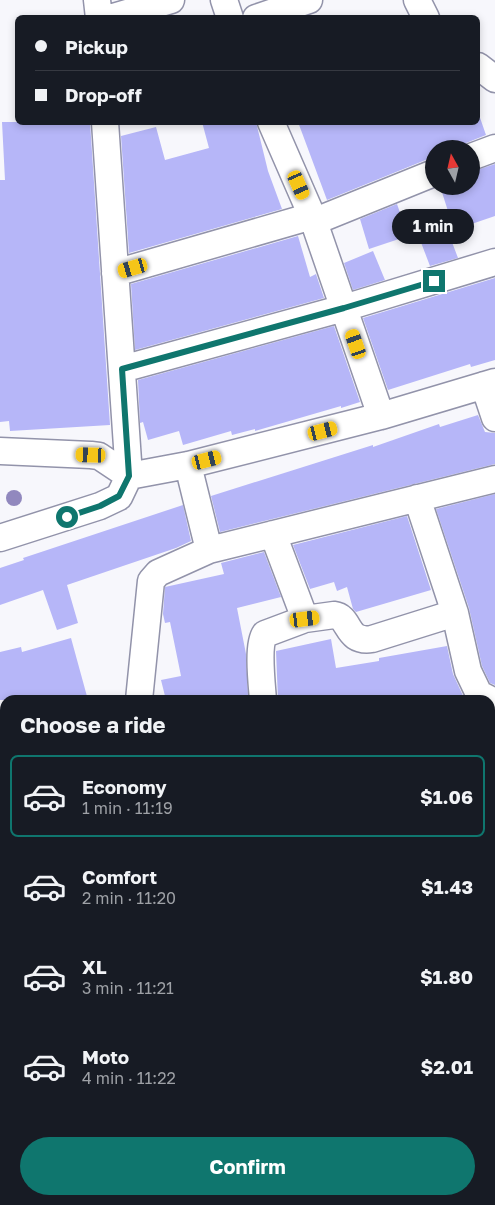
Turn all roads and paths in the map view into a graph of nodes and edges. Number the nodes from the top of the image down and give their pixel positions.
1 (98, 0) edge
2 (170, 0) edge
3 (224, 0) edge
4 (309, 0) edge
5 (417, 0) edge
6 (99, 15) edge
7 (120, 15) edge
8 (229, 15) edge
9 (265, 15) edge
10 (424, 15) edge
11 (480, 68) edge
12 (495, 79) edge
13 (110, 125) edge
14 (272, 125) edge
15 (495, 148) edge
16 (480, 154) edge
17 (425, 176) edge
18 (313, 219) junction
19 (495, 262) edge
20 (115, 273) junction
21 (344, 308) junction
22 (122, 369) junction
23 (489, 384) edge
24 (381, 416) junction
25 (495, 418) edge
26 (0, 451) edge
27 (188, 465) junction
28 (129, 476) junction
29 (495, 479) edge
30 (417, 498) junction
31 (273, 534) junction
32 (0, 538) edge
33 (209, 550) junction
34 (455, 613) junction
35 (305, 619) junction
36 (139, 695) edge
37 (263, 695) edge
38 (480, 695) edge

1 - 6 street
2 - 7 street
3 - 8 street
4 - 9 street
5 - 10 street
11 - 12 street
13 - 20 street
14 - 18 street
15 - 16 street
17 - 18 street
18 - 20 street
18 - 21 street
19 - 21 street
20 - 22 street
21 - 22 street
21 - 24 street
22 - 28 street
23 - 24 street
23 - 25 street
24 - 27 street
26 - 28 street
27 - 28 street
27 - 33 street
28 - 32 street
29 - 30 street
30 - 31 street
30 - 34 street
31 - 33 street
31 - 35 street
33 - 36 street
34 - 35 street
34 - 38 street
35 - 37 street

